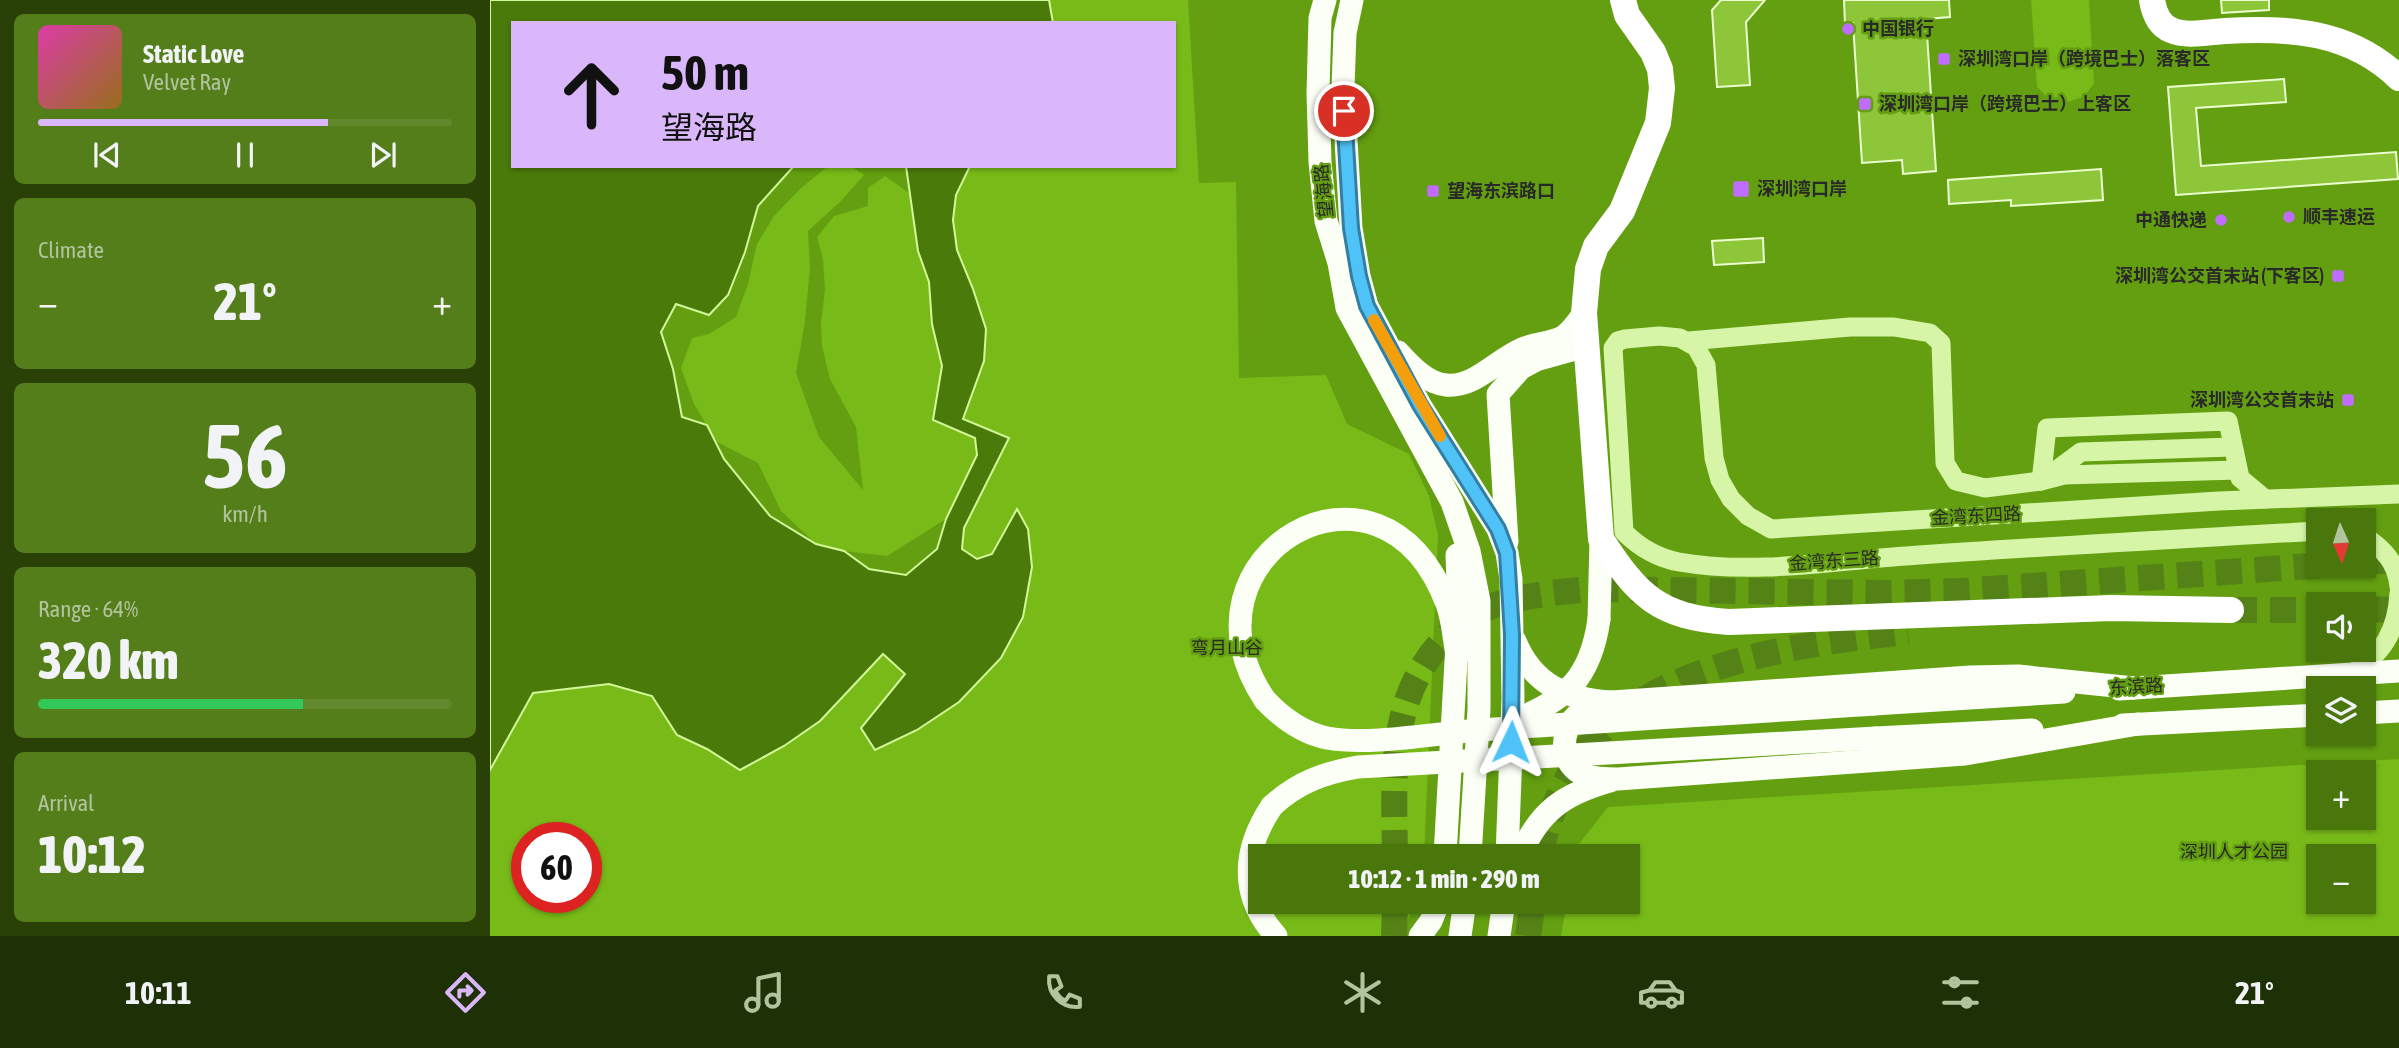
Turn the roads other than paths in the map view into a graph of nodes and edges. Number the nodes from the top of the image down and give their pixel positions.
1 (1325, 0) edge
2 (1352, 0) edge
3 (1623, 0) edge
4 (2152, 0) edge
5 (2399, 78) edge
6 (1584, 313) junction
7 (1381, 335) junction
8 (1689, 341) junction
9 (1586, 345) junction
10 (1552, 355) junction
11 (1589, 373) junction
12 (2232, 447) junction
13 (2238, 470) junction
14 (2041, 481) junction
15 (2399, 494) edge
16 (2265, 499) junction
17 (1452, 502) junction
18 (2306, 532) edge
19 (1601, 539) junction
20 (2376, 543) edge
21 (1507, 553) junction
22 (2399, 587) edge
23 (2399, 593) edge
24 (1908, 632) tunnel mouth
25 (1512, 635) junction
26 (1457, 656) junction
27 (2399, 671) edge
28 (2351, 674) junction
29 (2134, 688) junction
30 (1612, 702) junction
31 (2399, 711) edge
32 (2376, 712) edge
33 (2306, 716) edge
34 (2138, 724) junction
35 (1478, 730) junction
36 (1618, 779) junction
37 (1446, 844) edge
38 (1471, 844) edge
39 (1507, 844) edge
40 (1525, 844) edge
41 (1434, 914) edge
42 (1442, 914) edge
43 (1463, 914) edge
44 (1502, 914) edge
45 (1276, 936) edge
46 (1420, 936) edge
47 (1443, 936) edge
48 (1460, 936) edge
49 (1499, 936) edge

1 - 17 main road, 望海路
2 - 7 main road, 望海路
3 - 6 highway
4 - 5 highway
6 - 7 main road
6 - 9 highway
7 - 21 main road, 望海路
8 - 14 street
8 - 16 street, 金湾东四路
8 - 18 street, 金湾东三路
9 - 10 main road
9 - 11 highway
10 - 11 main road
10 - 21 main road
11 - 19 highway
12 - 13 street
12 - 14 street
12 - 14 street
13 - 14 street
13 - 16 street
15 - 16 street, 金湾东四路
17 - 26 main road
17 - 38 main road, 望海路
19 - 24 highway
19 - 35 main road, bridge
20 - 22 street
21 - 25 main road, 望海路
23 - 28 street
25 - 30 main road
25 - 39 main road, 望海路
26 - 35 main road, bridge
26 - 37 main road
27 - 28 main road, 东滨路
28 - 29 main road, 东滨路
29 - 30 main road
29 - 35 main road, 东滨路, bridge
30 - 36 main road
31 - 32 main road
33 - 34 main road, 东滨路
34 - 36 main road
34 - 45 main road, 东滨路, bridge
36 - 40 main road
41 - 46 main road
42 - 47 main road
43 - 48 main road
44 - 49 main road

